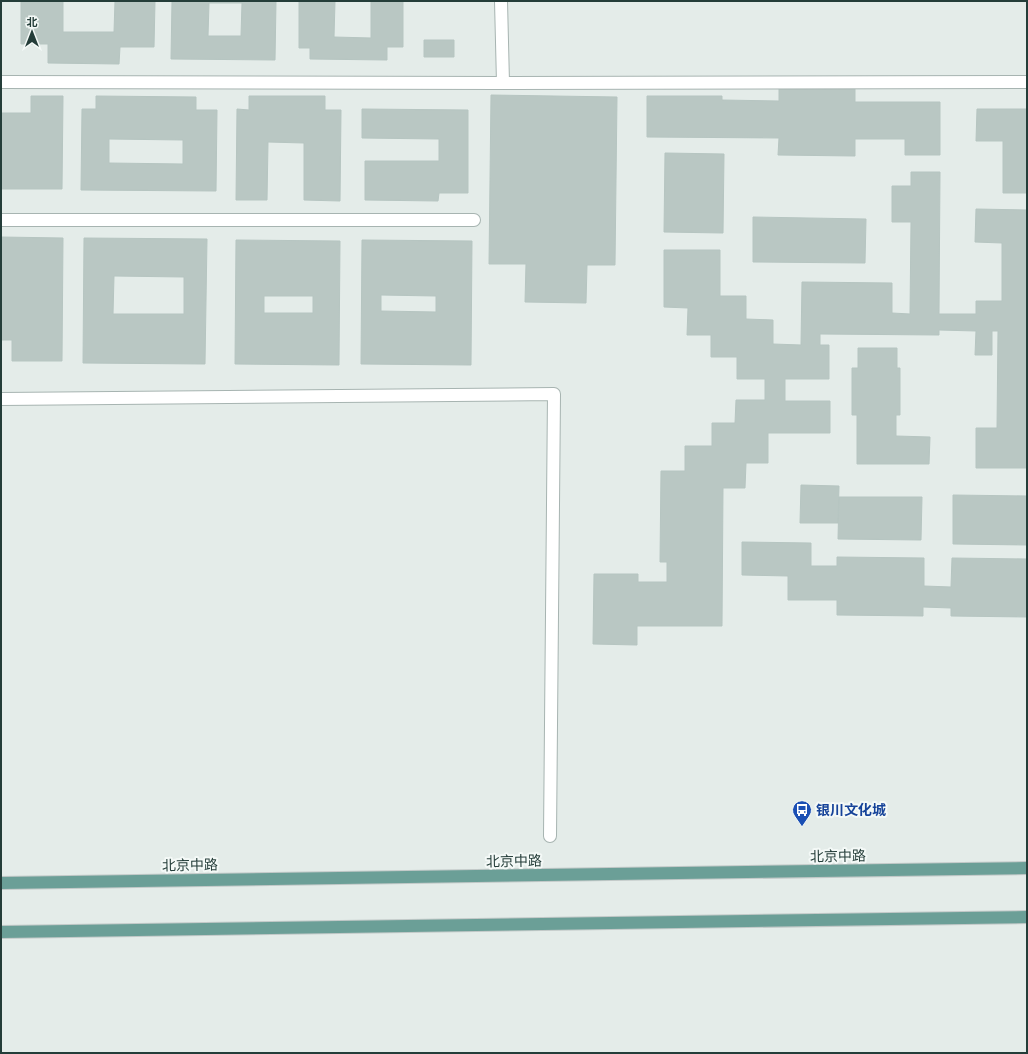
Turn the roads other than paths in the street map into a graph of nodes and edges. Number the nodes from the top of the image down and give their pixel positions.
1 (501, 1) edge
2 (1, 82) edge
3 (1027, 82) edge
4 (503, 83) junction
5 (1, 220) edge
6 (474, 220) dead end
7 (1, 399) edge
8 (550, 836) dead end
9 (1027, 868) edge
10 (1, 883) edge
11 (1027, 917) edge
12 (1, 932) edge

1 - 4 street
2 - 4 street
3 - 4 street
5 - 6 street
7 - 8 street
9 - 10 main road, 北京中路
11 - 12 main road

